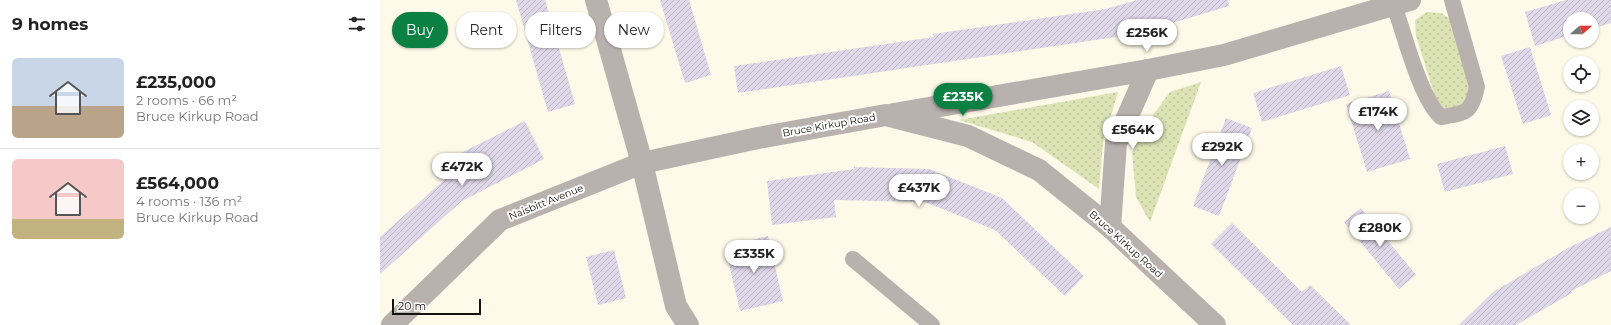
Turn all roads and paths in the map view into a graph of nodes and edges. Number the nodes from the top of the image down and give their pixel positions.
1 (596, 0) edge
2 (1452, 0) edge
3 (1402, 2) edge
4 (1148, 70) junction
5 (886, 115) junction
6 (642, 163) junction
7 (1110, 227) junction
8 (853, 259) dead end
9 (1211, 324) edge
10 (392, 325) edge
11 (688, 325) edge
12 (932, 325) edge

1 - 6 street
2 - 3 lane
3 - 4 street
4 - 5 street
4 - 7 street
5 - 6 street, Bruce Kirkup Road
5 - 7 street, Bruce Kirkup Road
6 - 10 street, Naisbitt Avenue
6 - 11 street
7 - 9 street, Bruce Kirkup Road
8 - 12 lane

